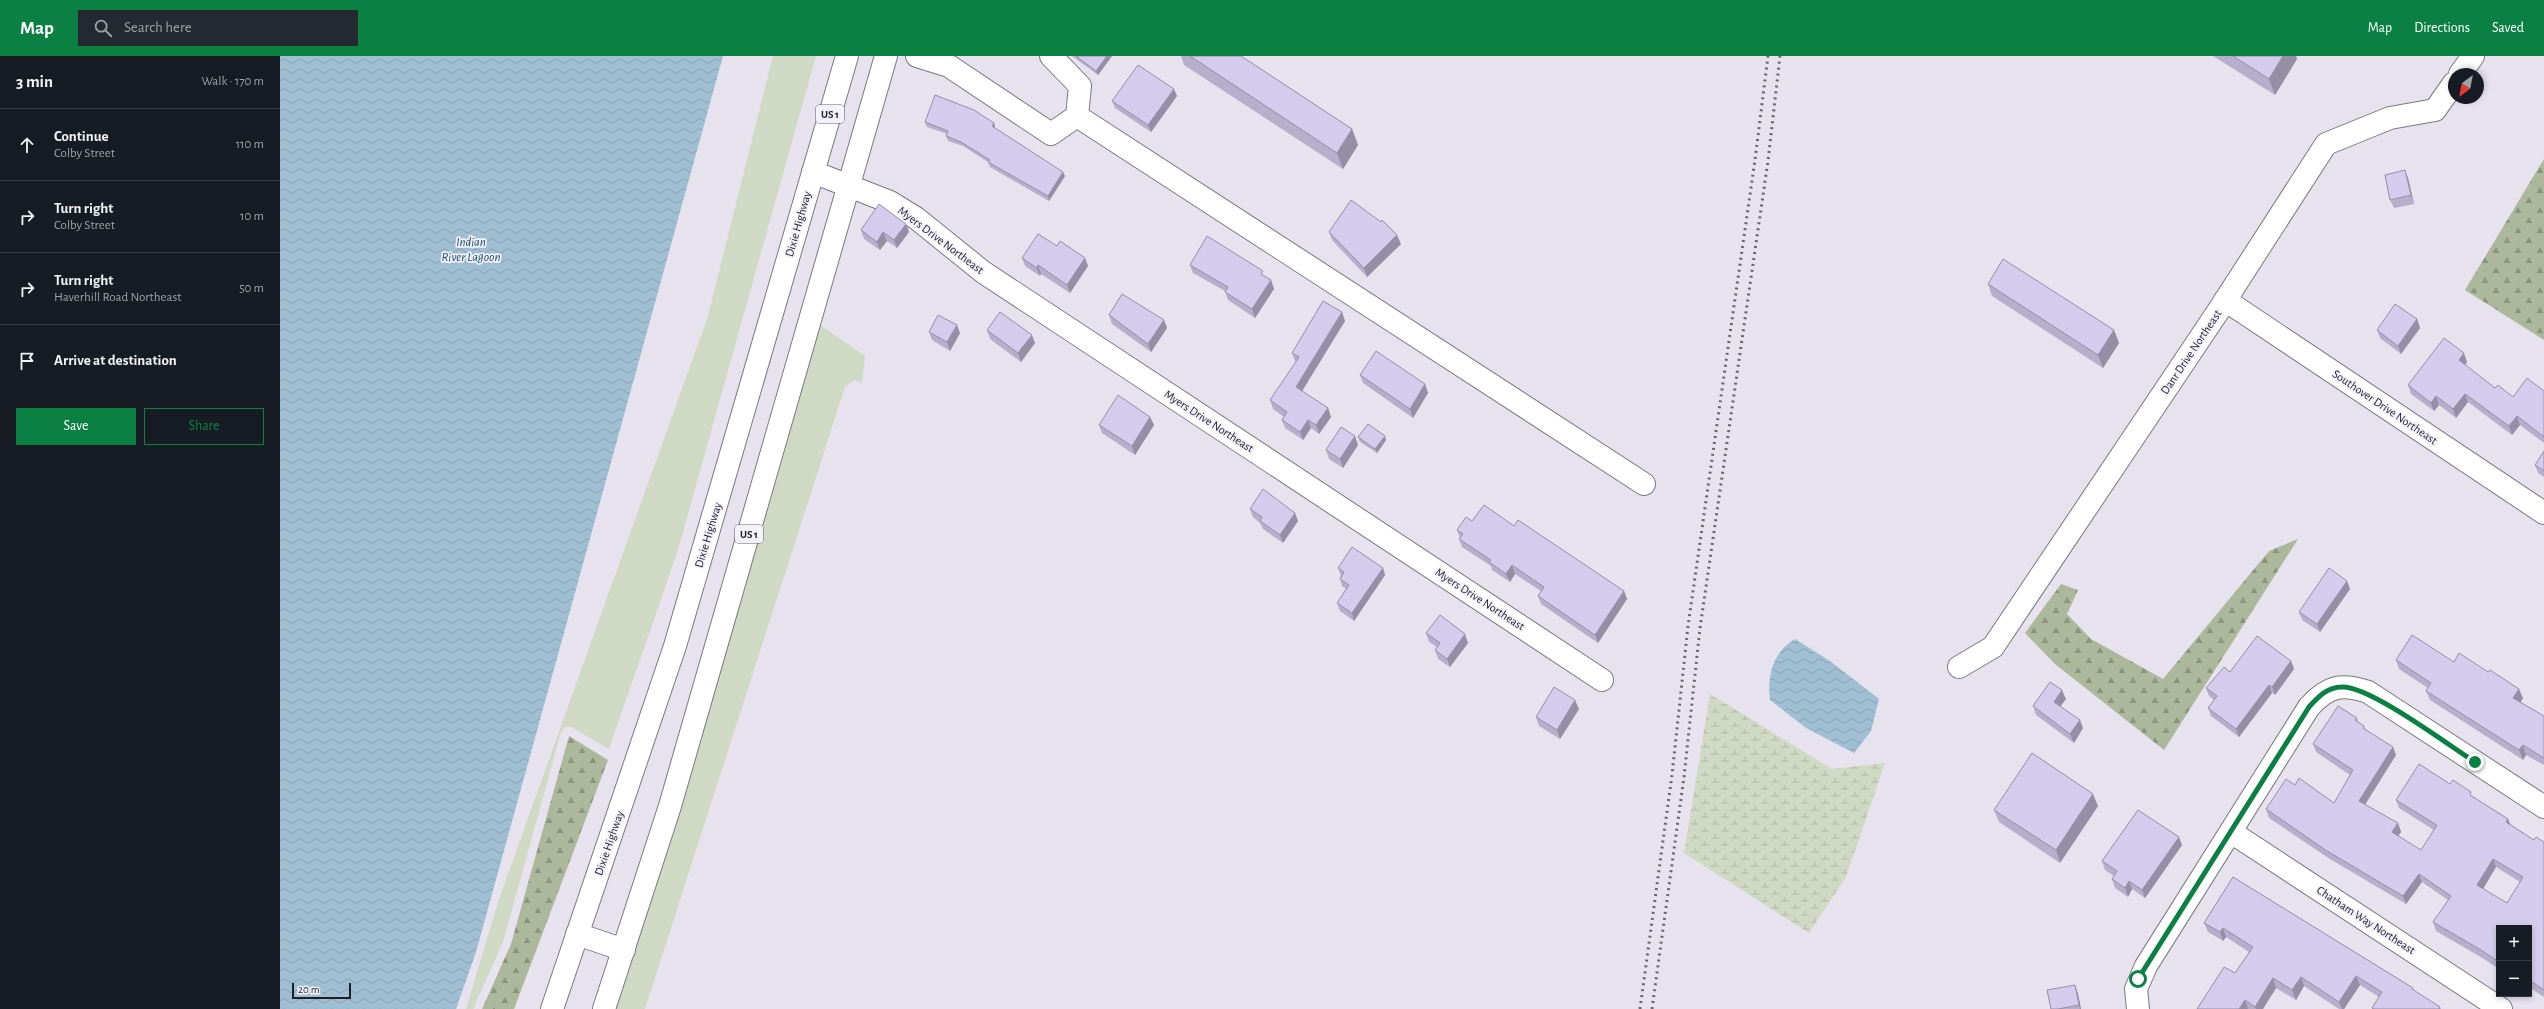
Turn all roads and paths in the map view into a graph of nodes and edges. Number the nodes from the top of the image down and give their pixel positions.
1 (847, 56) edge
2 (886, 56) edge
3 (917, 56) edge
4 (1051, 56) edge
5 (2473, 56) edge
6 (2464, 68) edge
7 (2448, 92) edge
8 (1078, 116) junction
9 (813, 172) junction
10 (849, 184) junction
11 (2226, 300) junction
12 (1644, 484) dead end
13 (2544, 513) edge
14 (1959, 667) dead end
15 (1602, 680) dead end
16 (2544, 807) edge
17 (2231, 832) junction
18 (577, 934) junction
19 (624, 950) junction
20 (552, 1009) edge
21 (604, 1009) edge
22 (2138, 1009) edge
23 (2501, 1009) edge

1 - 9 street, Dixie Highway / US 1
2 - 10 street, US 1
3 - 8 street
4 - 8 street
5 - 6 street
7 - 11 street, Danr Drive Northeast
8 - 12 street
9 - 10 street, Myers Drive Northeast
9 - 18 street, Dixie Highway / US 1
10 - 15 street, Myers Drive Northeast
10 - 19 street, US 1
11 - 13 street, Southover Drive Northeast
11 - 14 street, Danr Drive Northeast
16 - 17 street
17 - 22 street
17 - 23 street, Chatham Way Northeast
18 - 19 street
18 - 20 street, Dixie Highway / US 1
19 - 21 street, US 1

